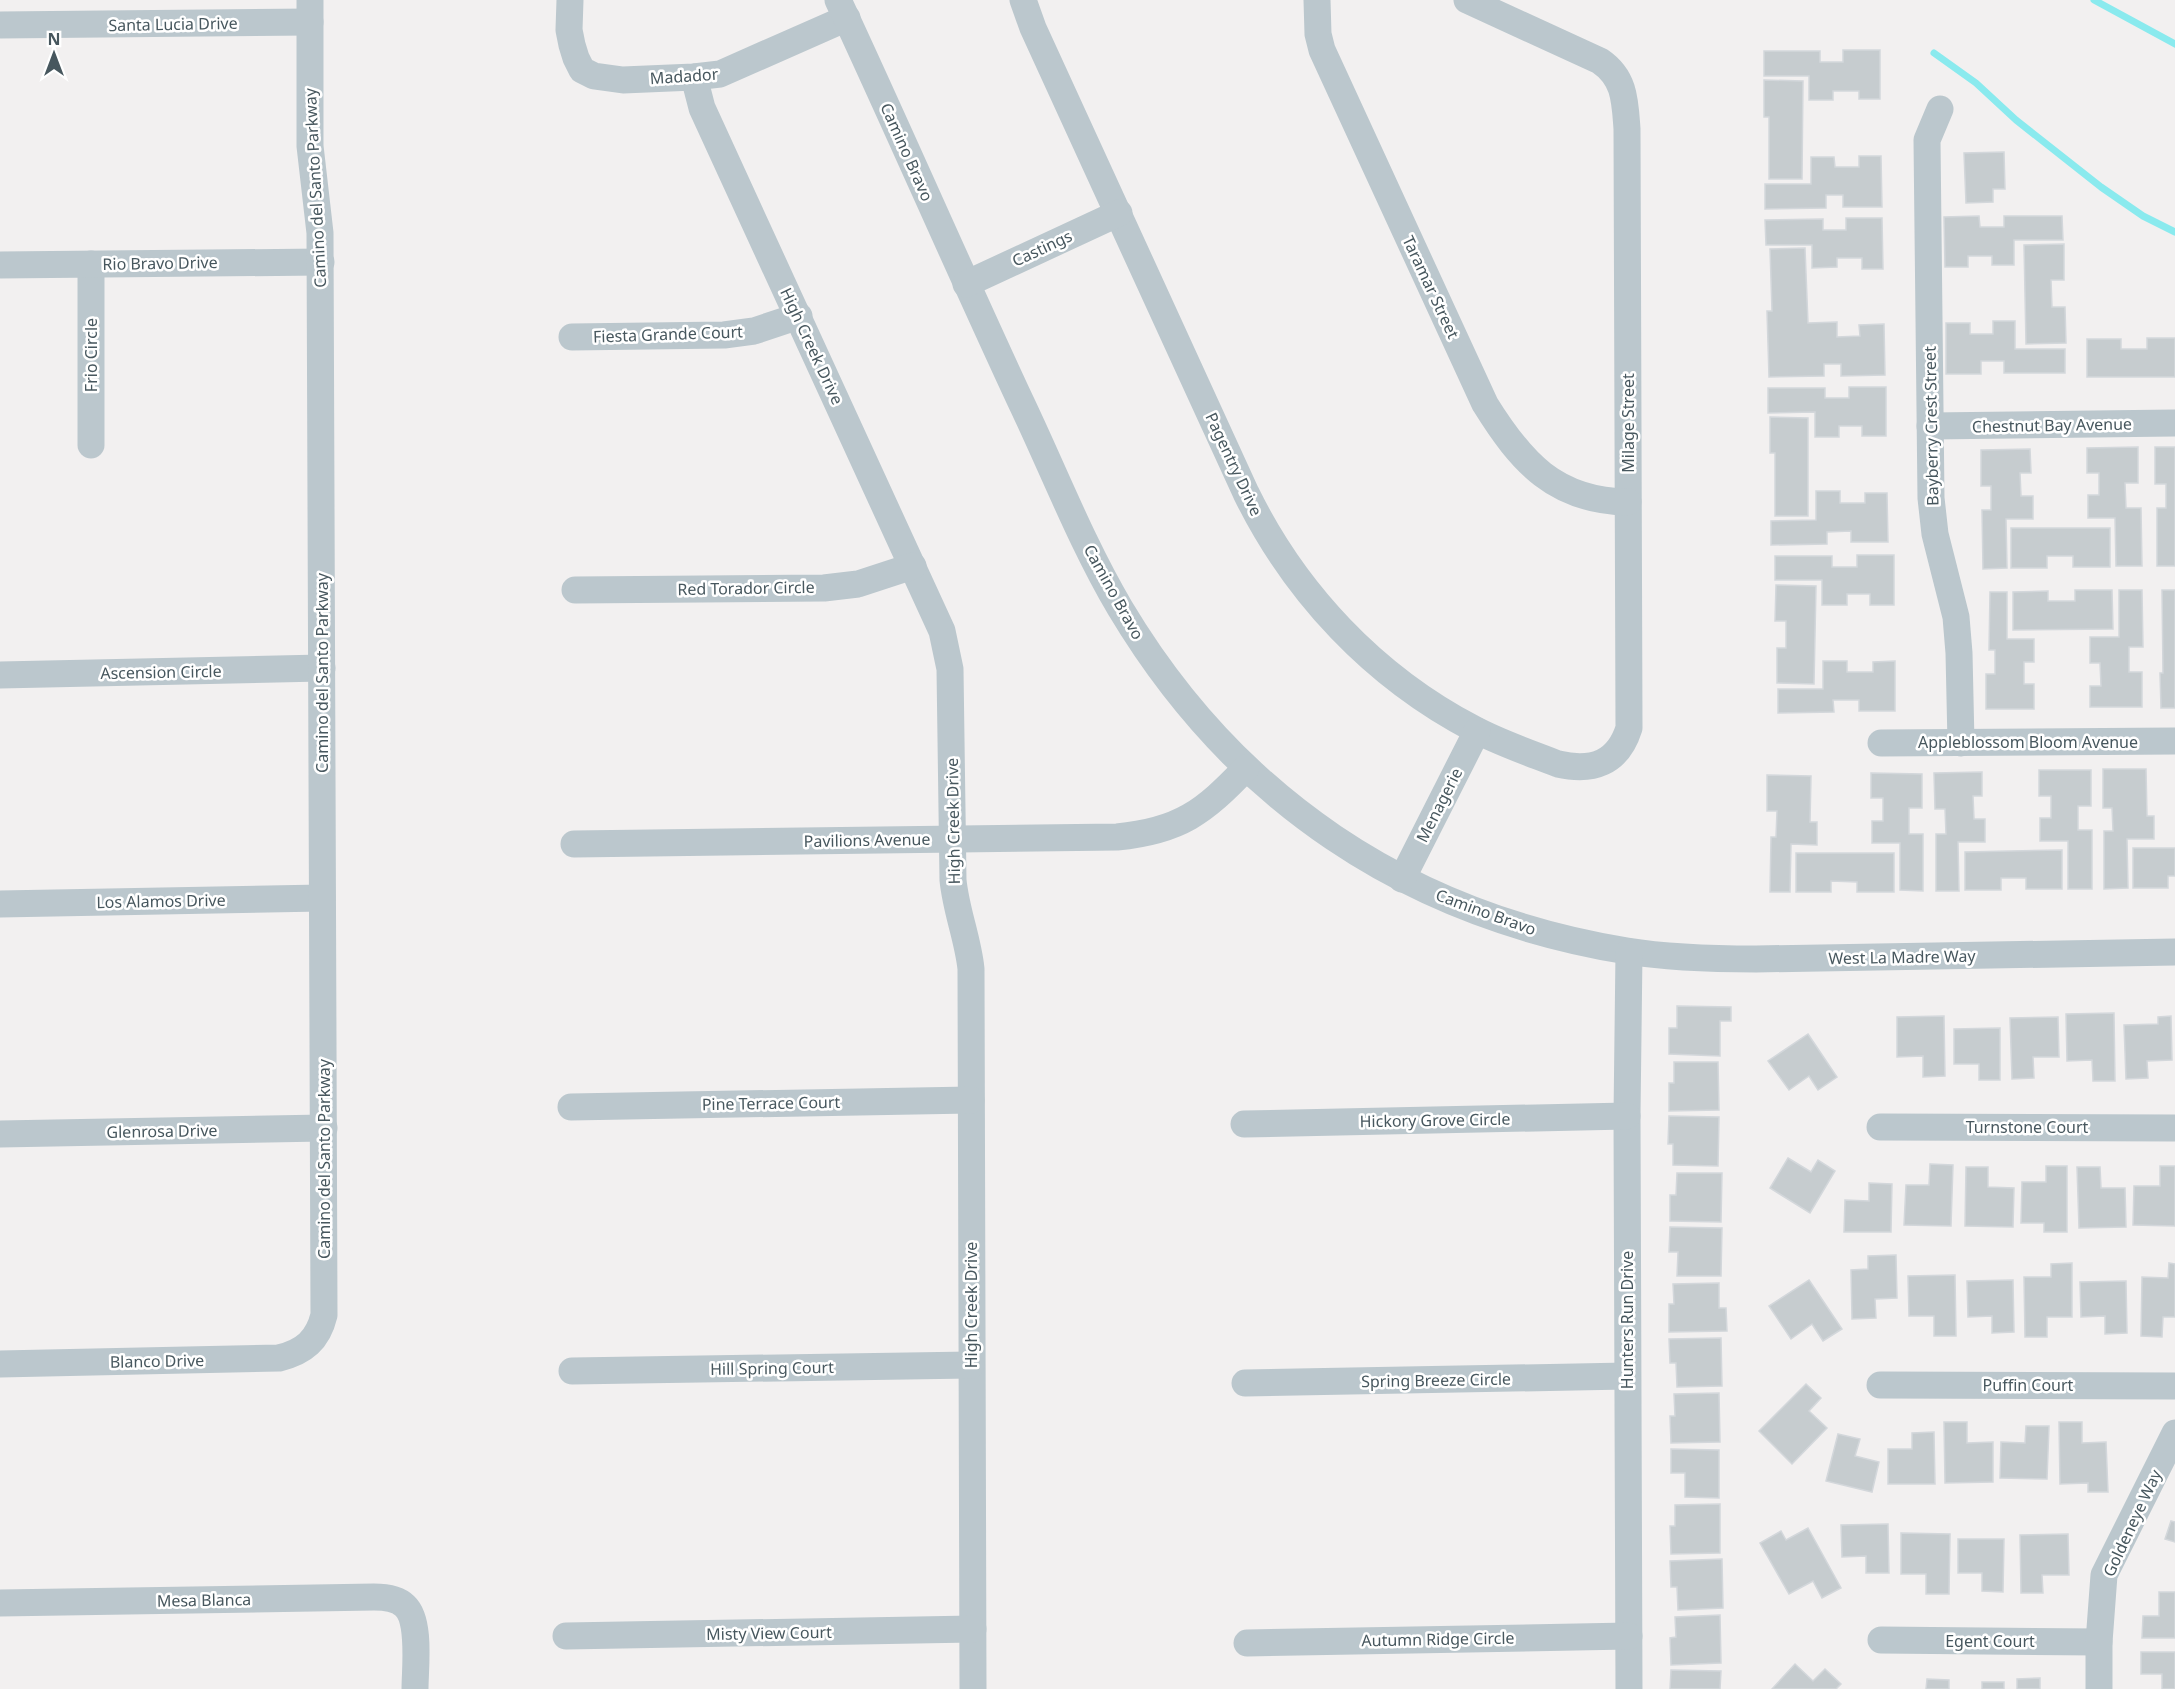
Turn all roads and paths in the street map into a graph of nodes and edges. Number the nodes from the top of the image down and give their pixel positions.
1 (570, 0) edge
2 (1023, 0) edge
3 (1317, 0) edge
4 (1467, 0) edge
5 (843, 9) edge
6 (310, 11) edge
7 (0, 25) edge
8 (694, 77) junction
9 (1940, 109) dead end
10 (1119, 213) junction
11 (321, 262) junction
12 (91, 264) junction
13 (0, 265) edge
14 (966, 284) junction
15 (799, 316) junction
16 (572, 338) dead end
17 (2175, 423) edge
18 (1930, 426) junction
19 (91, 445) dead end
20 (1628, 502) junction
21 (913, 566) junction
22 (575, 590) dead end
23 (322, 668) junction
24 (0, 675) edge
25 (1477, 731) junction
26 (2175, 741) edge
27 (1881, 743) dead end
28 (1961, 743) junction
29 (1610, 759) joint
30 (1246, 768) junction
31 (952, 839) junction
32 (574, 844) dead end
33 (1402, 879) junction
34 (322, 898) junction
35 (0, 904) edge
36 (1629, 952) junction
37 (2175, 952) edge
38 (971, 1100) junction
39 (571, 1107) dead end
40 (1627, 1116) junction
41 (1244, 1124) dead end
42 (1880, 1127) dead end
43 (324, 1128) junction
44 (2175, 1128) edge
45 (0, 1134) edge
46 (310, 1344) joint
47 (0, 1364) edge
48 (971, 1365) junction
49 (572, 1371) dead end
50 (1627, 1376) junction
51 (1245, 1383) dead end
52 (1880, 1384) dead end
53 (2175, 1386) edge
54 (2175, 1432) edge
55 (0, 1603) edge
56 (972, 1629) junction
57 (566, 1636) dead end
58 (1629, 1636) junction
59 (1881, 1641) dead end
60 (2099, 1642) junction
61 (1247, 1643) dead end
62 (415, 1689) edge
63 (973, 1689) edge
64 (1629, 1689) edge
65 (2099, 1689) edge

1 - 8 street, Madador
2 - 10 street, Pagentry Drive
3 - 20 street, Taramar Street
4 - 20 street, Milage Street
5 - 8 street, Madador
5 - 14 street, Camino Bravo
6 - 7 street, Santa Lucia Drive
6 - 11 street, Camino del Santo Parkway
8 - 15 street, High Creek Drive
9 - 18 street, Bayberry Crest Street
10 - 14 street, Castings
10 - 25 street, Pagentry Drive
11 - 12 street, Rio Bravo Drive
11 - 23 street, Camino del Santo Parkway
12 - 13 street, Rio Bravo Drive
12 - 19 street, Frio Circle
14 - 30 street, Camino Bravo
15 - 16 street, Fiesta Grande Court
15 - 21 street, High Creek Drive
17 - 18 street, Chestnut Bay Avenue
18 - 28 street, Bayberry Crest Street
20 - 29 street, Milage Street
21 - 22 street, Red Torador Circle
21 - 31 street, High Creek Drive
23 - 24 street, Ascension Circle
23 - 34 street, Camino del Santo Parkway
25 - 29 street, Pagentry Drive
25 - 33 street, Menagerie
26 - 28 street, Appleblossom Bloom Avenue
27 - 28 street, Appleblossom Bloom Avenue
30 - 31 street, Pavilions Avenue
30 - 33 street, Camino Bravo
31 - 32 street, Pavilions Avenue
31 - 38 street, High Creek Drive
33 - 36 street, Camino Bravo
34 - 35 street, Los Alamos Drive
34 - 43 street, Camino del Santo Parkway
36 - 37 street, West La Madre Way
36 - 40 street, Hunters Run Drive
38 - 39 street, Pine Terrace Court
38 - 48 street, High Creek Drive
40 - 41 street, Hickory Grove Circle
40 - 50 street, Hunters Run Drive
42 - 44 street, Turnstone Court
43 - 45 street, Glenrosa Drive
43 - 46 street, Camino del Santo Parkway
46 - 47 street, Blanco Drive
48 - 49 street, Hill Spring Court
48 - 56 street, High Creek Drive
50 - 51 street, Spring Breeze Circle
50 - 58 street, Hunters Run Drive
52 - 53 street, Puffin Court
54 - 60 street, Goldeneye Way
55 - 62 street, Mesa Blanca
56 - 57 street, Misty View Court
56 - 63 street, High Creek Drive
58 - 61 street, Autumn Ridge Circle
58 - 64 street, Hunters Run Drive
59 - 60 street, Egent Court
60 - 65 street, Goldeneye Way

